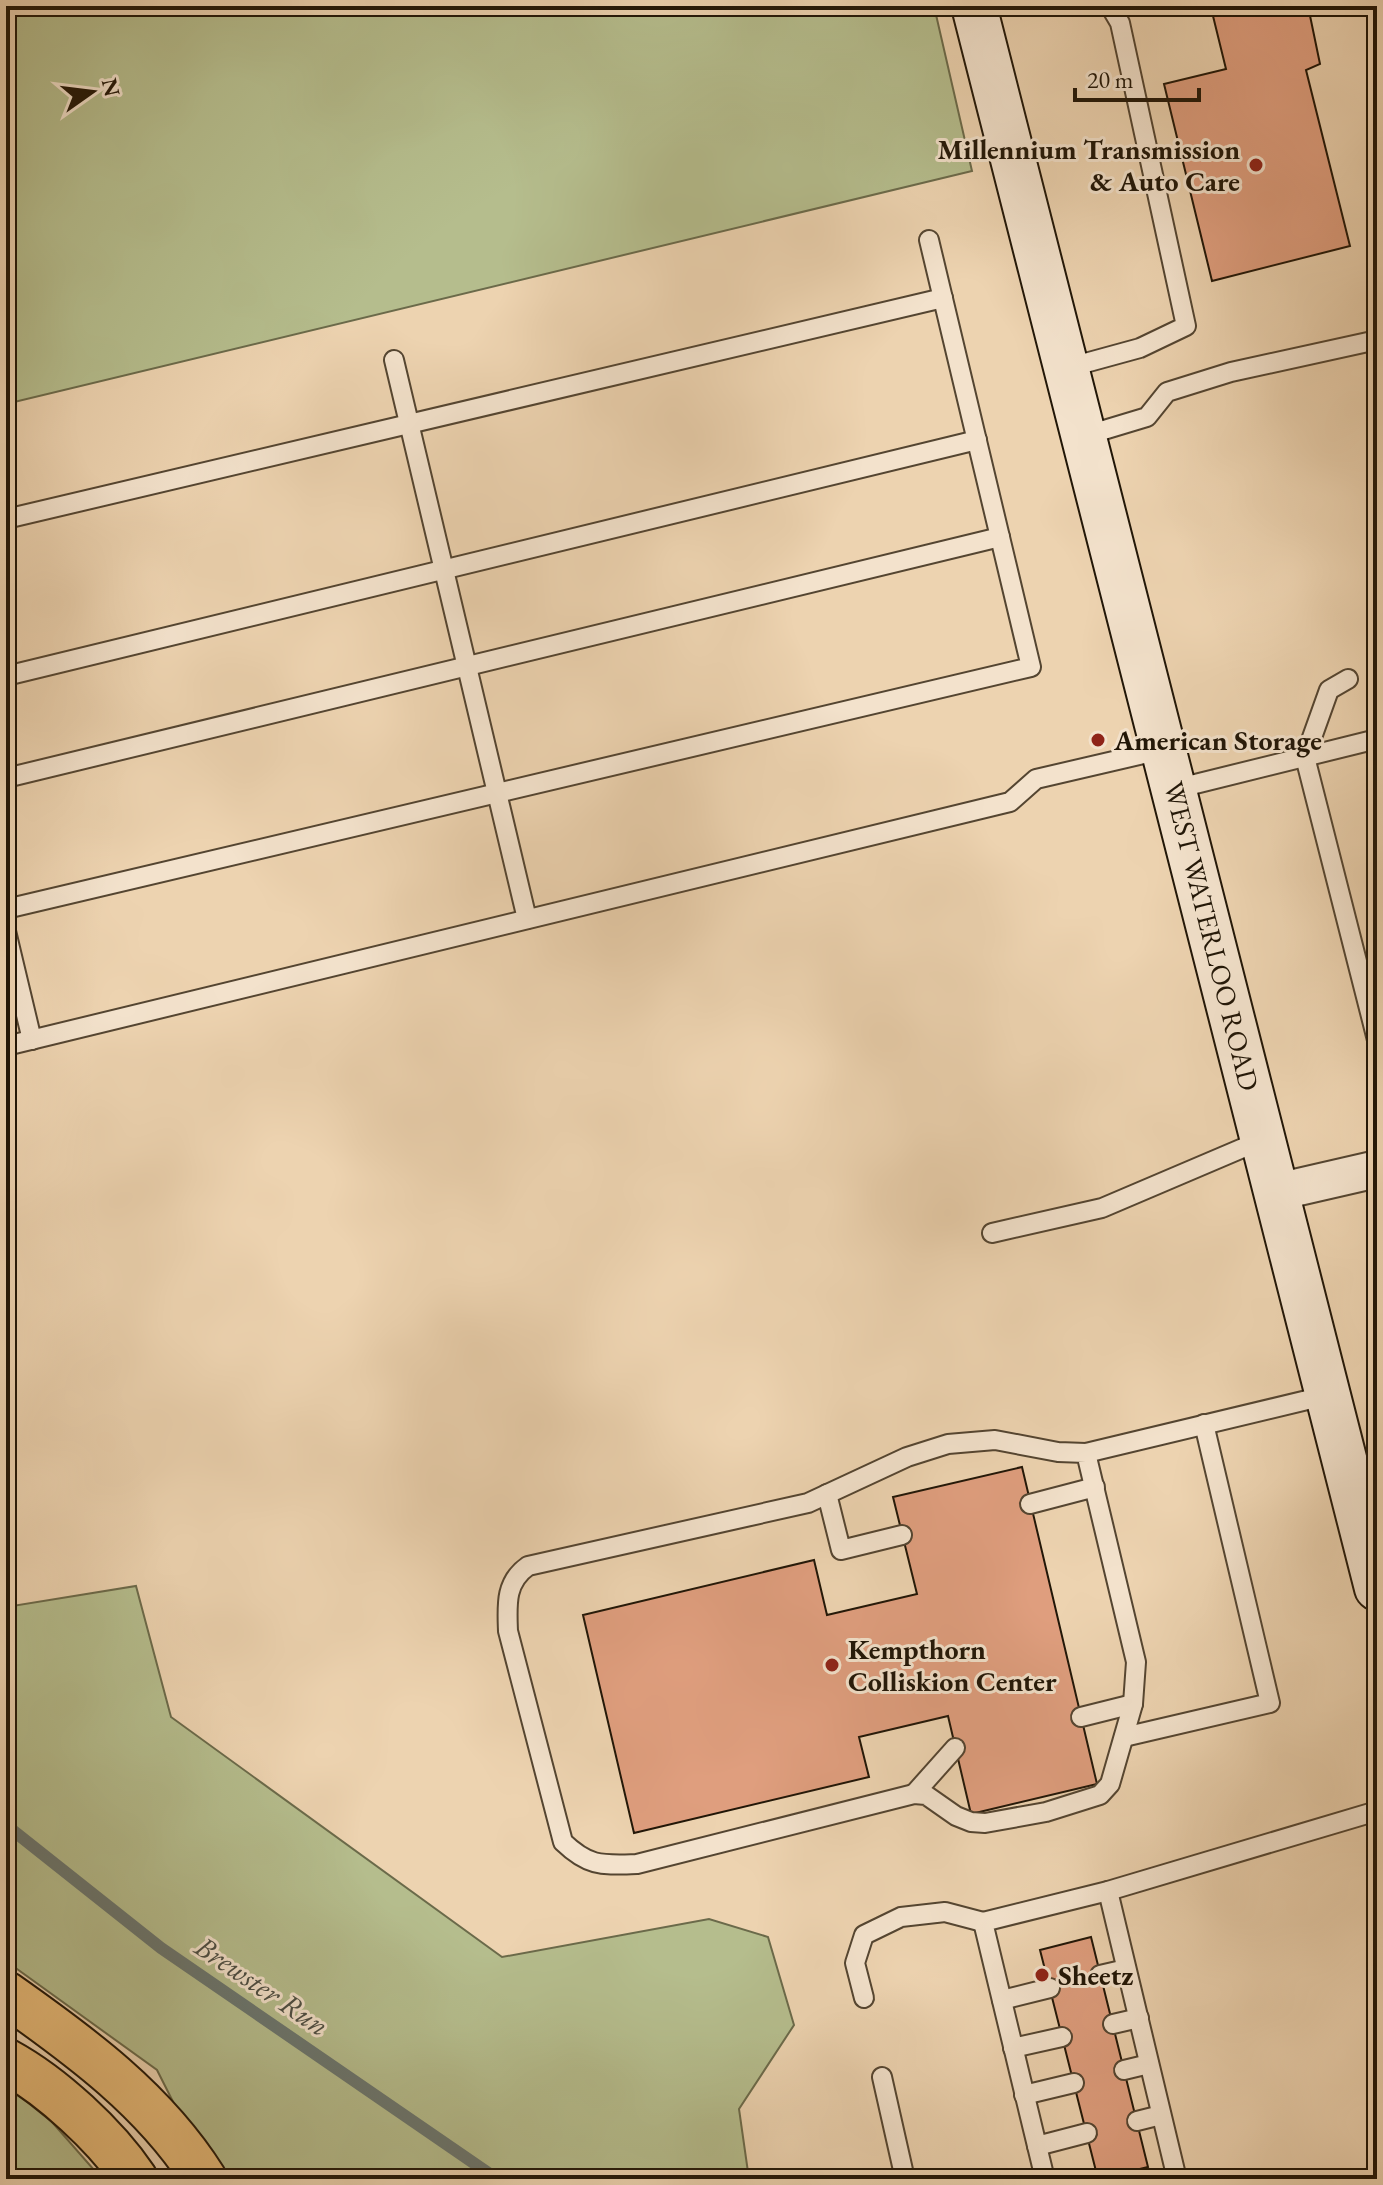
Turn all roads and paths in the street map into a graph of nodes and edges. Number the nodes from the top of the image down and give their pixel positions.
1 (974, 6) edge
2 (1110, 6) edge
3 (929, 240) dead end
4 (943, 298) junction
5 (1377, 340) edge
6 (394, 360) dead end
7 (1067, 368) junction
8 (409, 424) junction
9 (1084, 436) junction
10 (977, 440) junction
11 (6, 519) edge
12 (1000, 537) junction
13 (442, 570) junction
14 (465, 667) junction
15 (6, 676) edge
16 (1348, 679) dead end
17 (1377, 739) edge
18 (1305, 757) junction
19 (1170, 769) junction
20 (6, 778) edge
21 (497, 793) junction
22 (6, 909) edge
23 (527, 919) junction
24 (6, 931) edge
25 (32, 1040) junction
26 (1377, 1040) edge
27 (6, 1046) edge
28 (1264, 1139) junction
29 (1377, 1169) edge
30 (1277, 1192) junction
31 (992, 1233) dead end
32 (1328, 1395) junction
33 (1204, 1424) junction
34 (1086, 1453) junction
35 (1095, 1487) junction
36 (827, 1494) junction
37 (1030, 1504) dead end
38 (902, 1535) dead end
39 (1377, 1588) edge
40 (1133, 1704) junction
41 (1081, 1717) dead end
42 (1124, 1737) junction
43 (955, 1748) dead end
44 (914, 1794) junction
45 (1377, 1811) edge
46 (1108, 1891) junction
47 (983, 1922) junction
48 (1126, 1969) junction
49 (1100, 1975) dead end
50 (1050, 1988) dead end
51 (6, 1994) edge
52 (864, 1998) dead end
53 (1002, 2000) junction
54 (1139, 2018) junction
55 (1113, 2024) dead end
56 (1062, 2037) dead end
57 (1013, 2048) junction
58 (6, 2061) edge
59 (1149, 2064) junction
60 (1124, 2070) dead end
61 (882, 2077) dead end
62 (1074, 2083) dead end
63 (1024, 2095) junction
64 (1161, 2115) junction
65 (1137, 2121) dead end
66 (1087, 2133) dead end
67 (1037, 2146) junction
68 (135, 2179) edge
69 (204, 2179) edge
70 (905, 2179) edge
71 (1045, 2179) edge
72 (1177, 2179) edge

1 - 7 main road, WEST WATERLOO ROAD
2 - 7 lane
3 - 4 lane
4 - 8 lane
4 - 10 lane
5 - 9 lane
6 - 8 lane
7 - 9 main road, WEST WATERLOO ROAD
8 - 11 lane
8 - 13 lane
9 - 19 main road, WEST WATERLOO ROAD
10 - 12 lane
10 - 13 lane
12 - 14 lane
12 - 21 lane
13 - 14 lane
13 - 15 lane
14 - 20 lane
14 - 21 lane
16 - 18 lane
17 - 18 lane
18 - 19 lane
18 - 26 lane
19 - 23 lane
19 - 28 main road, WEST WATERLOO ROAD
21 - 22 lane
21 - 23 lane
23 - 25 lane
24 - 25 lane
25 - 27 lane
28 - 30 main road, WEST WATERLOO ROAD
28 - 31 lane
29 - 30 street
30 - 32 main road, WEST WATERLOO ROAD
32 - 33 lane
32 - 39 main road, WEST WATERLOO ROAD
33 - 34 lane
33 - 42 lane
34 - 35 lane
34 - 36 lane
35 - 37 lane
35 - 40 lane
36 - 38 lane
36 - 44 lane
40 - 41 lane
40 - 42 lane
42 - 44 lane
43 - 44 lane
45 - 46 lane
46 - 47 lane
46 - 48 lane
47 - 52 lane
47 - 53 lane
48 - 49 lane
48 - 54 lane
50 - 53 lane
51 - 69 highway
53 - 57 lane
54 - 55 lane
54 - 59 lane
56 - 57 lane
57 - 63 lane
58 - 68 highway
59 - 60 lane
59 - 64 lane
61 - 70 lane
62 - 63 lane
63 - 67 lane
64 - 65 lane
64 - 72 lane
66 - 67 lane
67 - 71 lane

